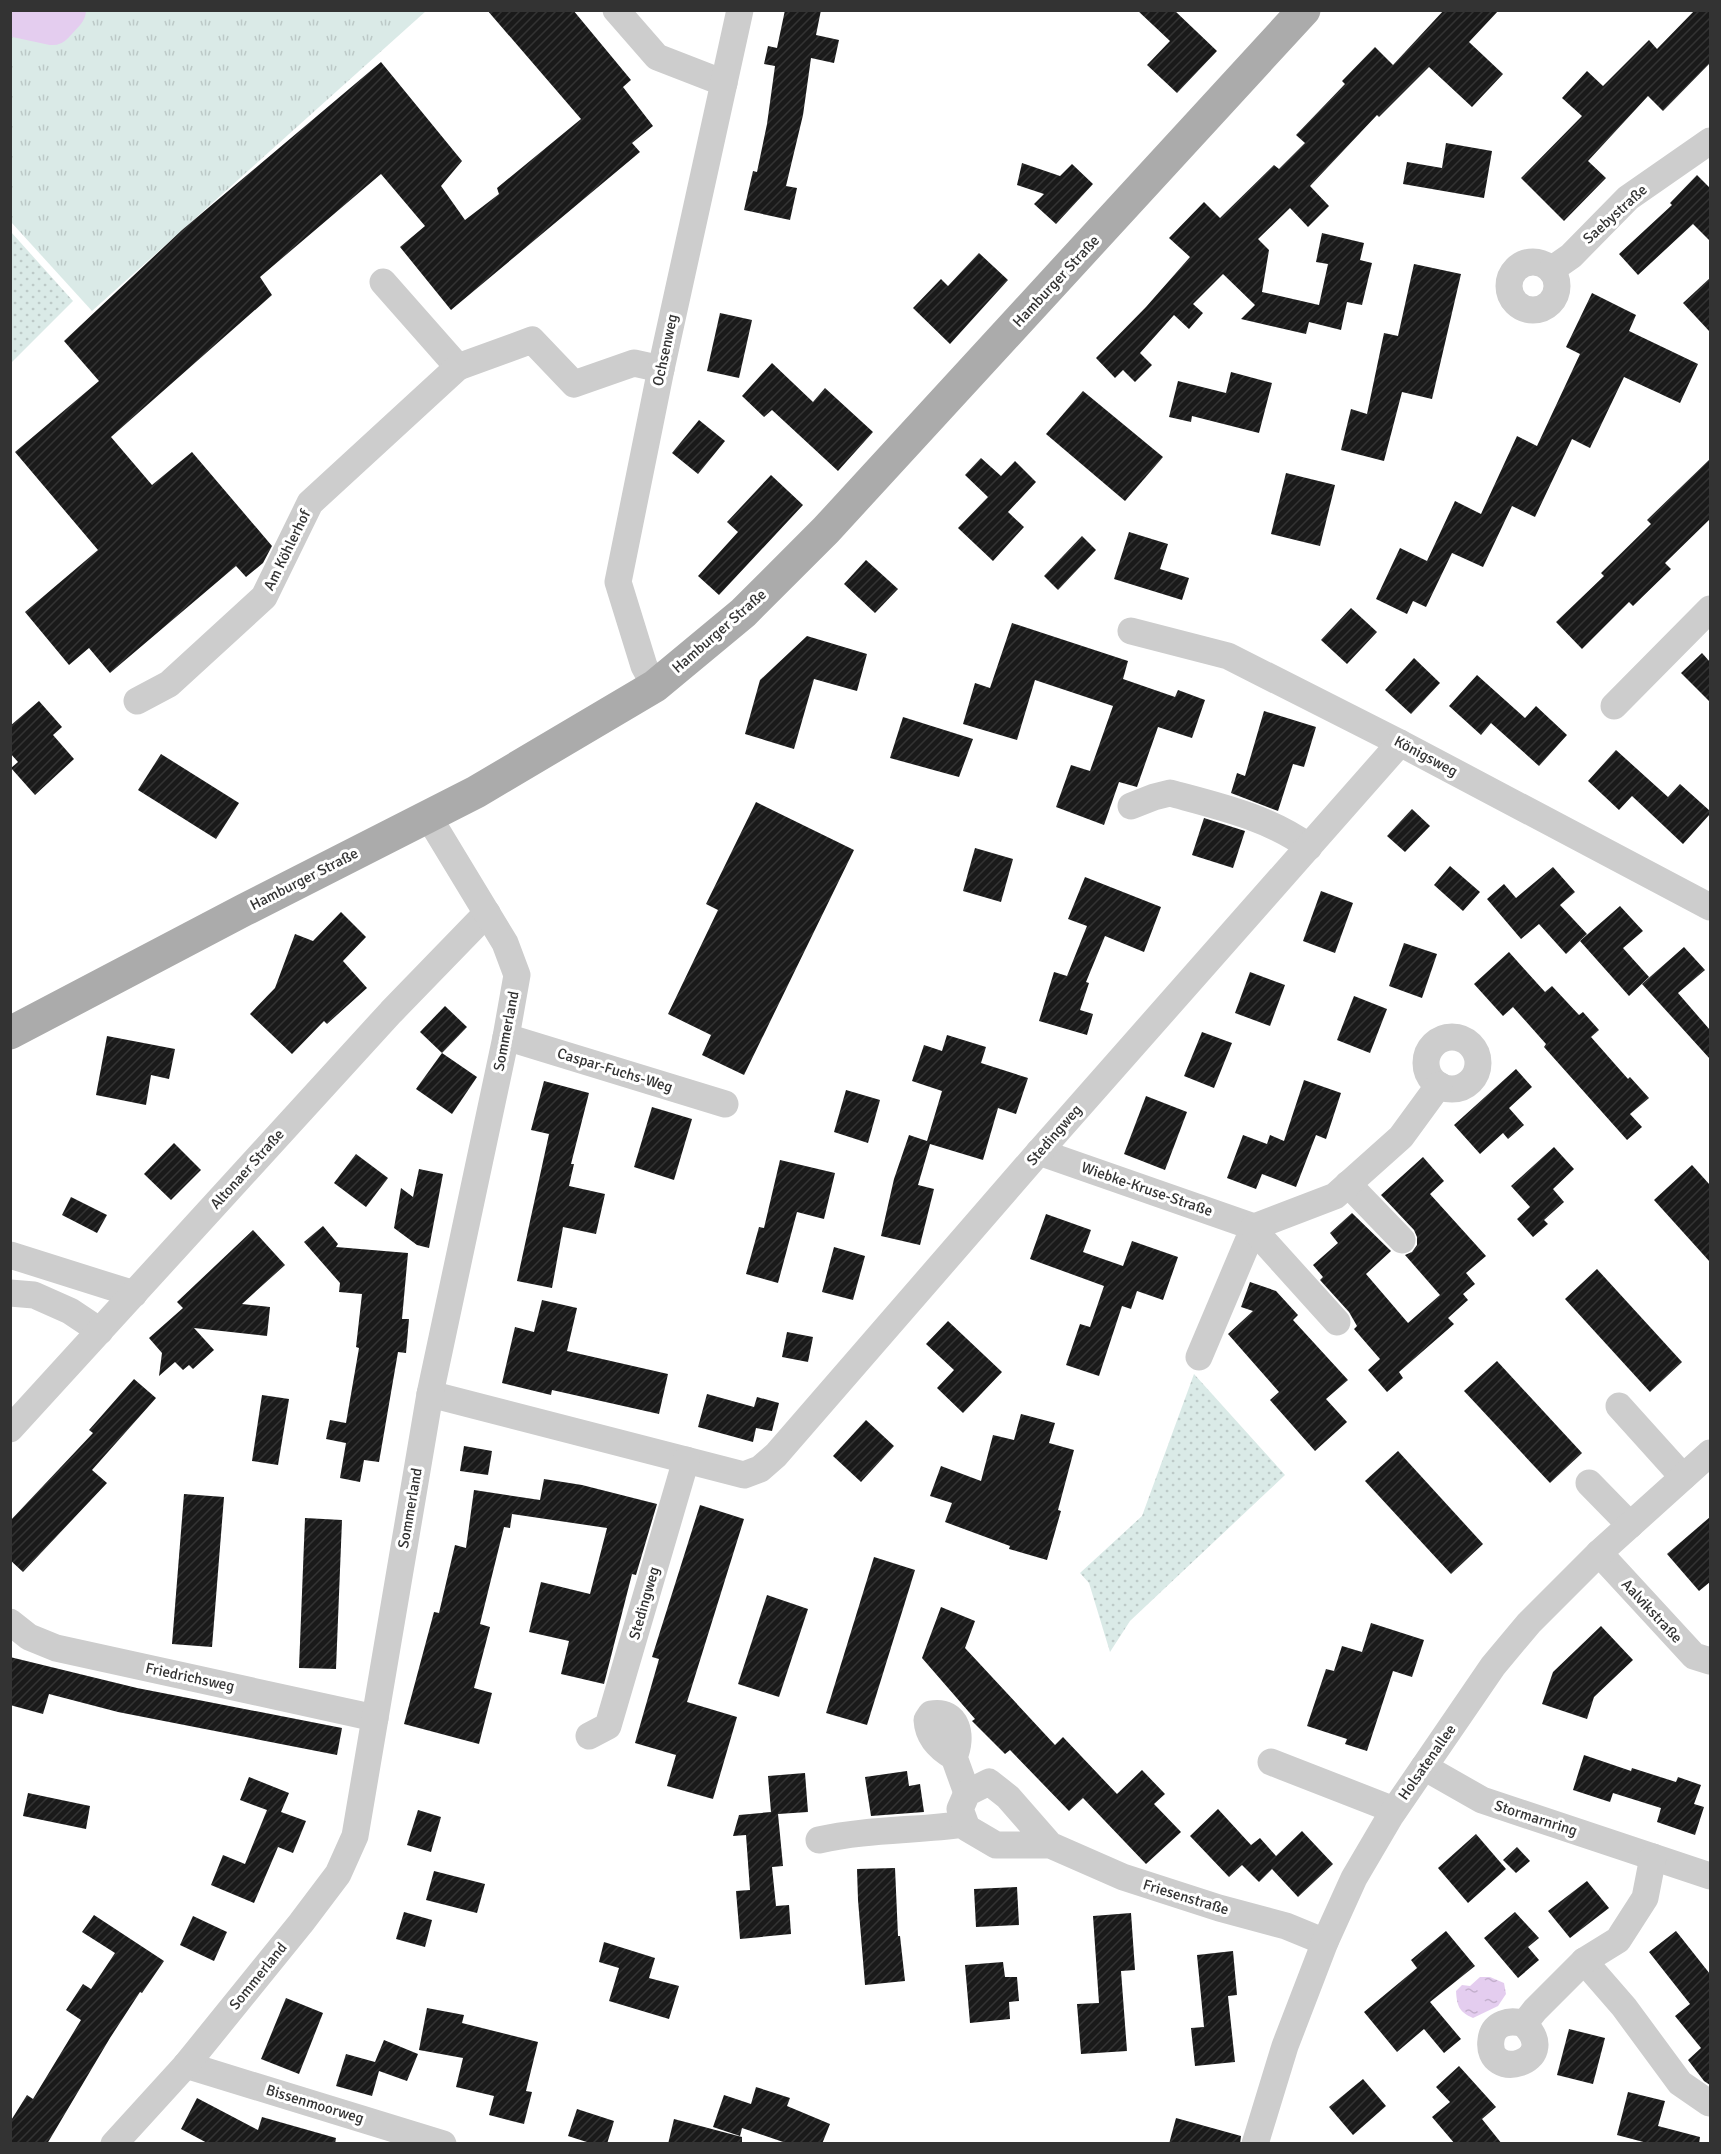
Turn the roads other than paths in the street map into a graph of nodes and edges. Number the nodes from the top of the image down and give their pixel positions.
1 (616, 10) edge
2 (740, 10) edge
3 (1304, 10) edge
4 (724, 83) junction
5 (1710, 141) edge
6 (1551, 270) dead end
7 (383, 282) dead end
8 (458, 367) junction
9 (661, 369) junction
10 (1710, 609) edge
11 (1131, 631) dead end
12 (655, 686) junction
13 (136, 701) dead end
14 (1614, 706) dead end
15 (1400, 742) junction
16 (1131, 806) dead end
17 (428, 816) junction
18 (1309, 847) junction
19 (1710, 907) edge
20 (487, 913) junction
21 (10, 1033) edge
22 (506, 1037) junction
23 (1439, 1085) dead end
24 (725, 1104) dead end
25 (1039, 1152) junction
26 (1348, 1184) junction
27 (1254, 1227) junction
28 (1402, 1240) dead end
29 (10, 1255) edge
30 (10, 1293) edge
31 (134, 1294) junction
32 (1337, 1322) dead end
33 (100, 1331) junction
34 (1199, 1357) dead end
35 (430, 1394) junction
36 (1619, 1406) dead end
37 (10, 1429) edge
38 (1710, 1453) edge
39 (686, 1460) junction
40 (1683, 1478) junction
41 (1589, 1483) dead end
42 (1630, 1525) junction
43 (1599, 1553) junction
44 (10, 1622) edge
45 (1710, 1661) edge
46 (375, 1718) junction
47 (589, 1736) dead end
48 (954, 1757) dead end
49 (1271, 1762) dead end
50 (1424, 1767) junction
51 (967, 1793) junction
52 (1394, 1810) junction
53 (965, 1824) junction
54 (819, 1840) dead end
55 (1050, 1845) junction
56 (1653, 1857) junction
57 (1710, 1876) edge
58 (1325, 1942) junction
59 (1584, 1961) junction
60 (1524, 2024) dead end
61 (186, 2065) junction
62 (1709, 2103) edge
63 (370, 2133) edge
64 (114, 2144) edge
65 (443, 2144) edge
66 (1255, 2144) edge

1 - 4 street
2 - 4 street, Ochsenweg
3 - 12 main road, Hamburger Straße
4 - 9 street, Ochsenweg
5 - 6 street, Saebystraße
7 - 8 street
8 - 9 street, Am Köhlerhof
8 - 13 street, Am Köhlerhof
9 - 12 street, Ochsenweg
10 - 14 street
11 - 15 street, Königsweg
12 - 17 main road, Hamburger Straße
15 - 18 street, Stedingweg
15 - 19 street, Königsweg
16 - 18 street
17 - 20 street, Sommerland
17 - 21 main road, Hamburger Straße
18 - 25 street, Stedingweg
20 - 22 street, Sommerland
20 - 31 street, Altonaer Straße
22 - 24 street, Caspar-Fuchs-Weg
22 - 35 street, Sommerland
23 - 26 street
25 - 27 street, Wiebke-Kruse-Straße
25 - 39 street, Stedingweg
26 - 27 street
26 - 28 street
27 - 32 street
27 - 34 street
29 - 31 street
30 - 33 street
31 - 33 street, Altonaer Straße
33 - 37 street, Altonaer Straße
35 - 39 street, Stedingweg
35 - 46 street, Sommerland
36 - 40 street
38 - 40 street, Holsatenallee
39 - 47 street, Stedingweg
40 - 42 street, Holsatenallee
41 - 42 street
42 - 43 street, Holsatenallee
43 - 45 street, Aalvikstraße
43 - 50 street, Holsatenallee
44 - 46 street, Friedrichsweg
46 - 61 street, Sommerland
48 - 51 street
49 - 52 street
50 - 52 street, Holsatenallee
50 - 56 street, Stormarnring
51 - 53 street
51 - 55 street, Friesenstraße
52 - 58 street, Holsatenallee
53 - 54 street
53 - 55 street, Friesenstraße
55 - 58 street, Friesenstraße
56 - 57 street, Stormarnring
56 - 59 street
58 - 66 street, Holsatenallee
59 - 60 street
59 - 62 street
61 - 63 street, Bissenmoorweg
61 - 64 street, Sommerland
63 - 65 street, Bissenmoorweg

